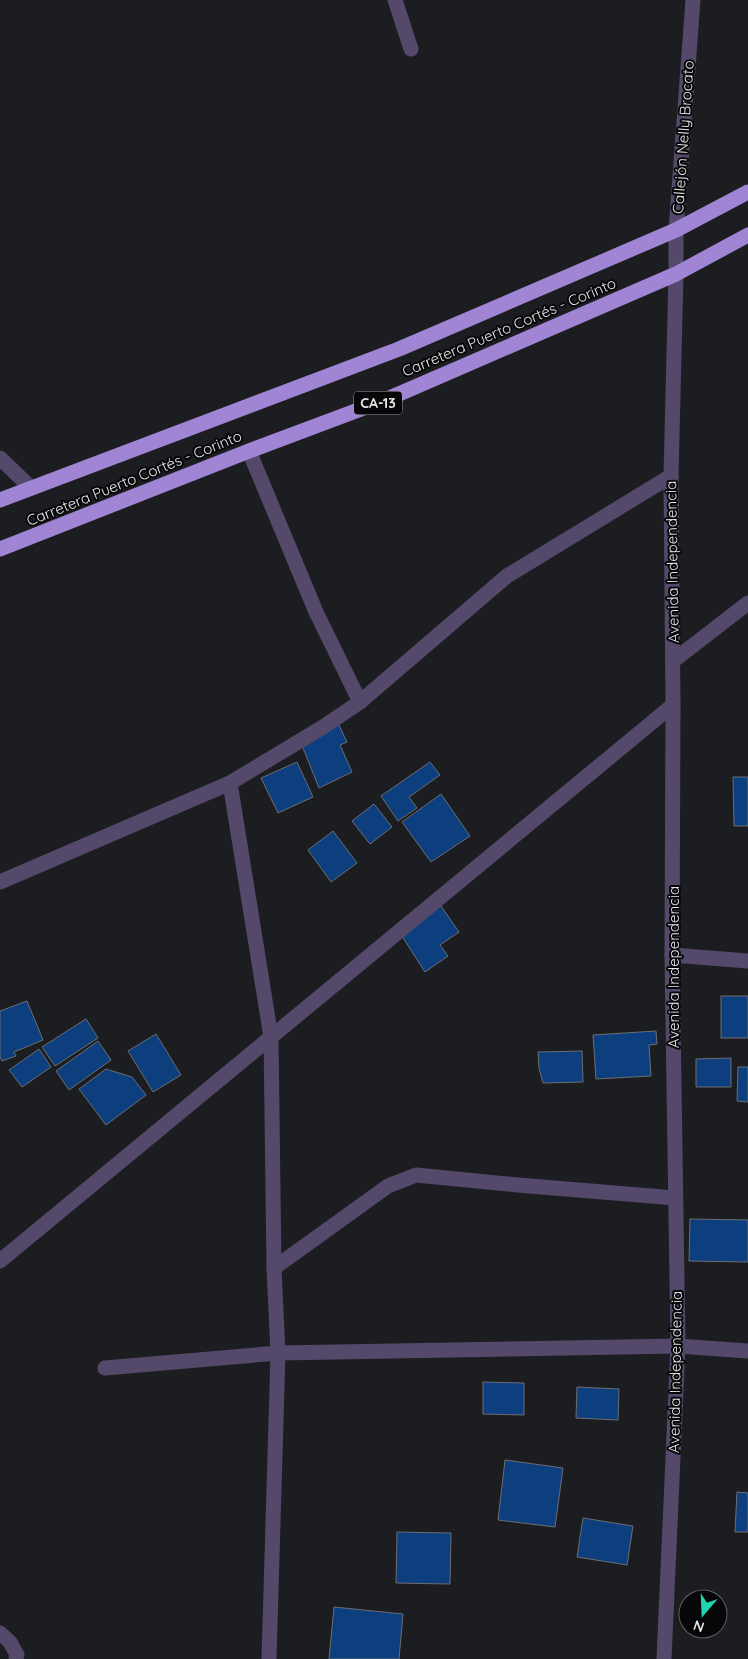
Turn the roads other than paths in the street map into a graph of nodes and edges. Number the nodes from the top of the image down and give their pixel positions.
1 (395, 0) edge
2 (693, 0) edge
3 (411, 49) dead end
4 (748, 192) edge
5 (676, 230) junction
6 (748, 235) edge
7 (676, 274) junction
8 (249, 451) junction
9 (0, 458) edge
10 (671, 476) junction
11 (31, 488) junction
12 (0, 500) edge
13 (0, 549) edge
14 (748, 603) edge
15 (673, 661) junction
16 (360, 702) junction
17 (673, 705) junction
18 (230, 783) junction
19 (0, 882) edge
20 (672, 955) junction
21 (748, 961) edge
22 (271, 1037) junction
23 (676, 1198) junction
24 (0, 1261) edge
25 (274, 1268) junction
26 (678, 1346) junction
27 (748, 1351) edge
28 (278, 1353) junction
29 (105, 1368) dead end
30 (0, 1633) edge
31 (16, 1659) edge
32 (269, 1659) edge
33 (664, 1659) edge

1 - 3 street
2 - 5 street, Callejón Nelly Brocato
4 - 5 highway, Carretera Puerto Cortés - Corinto
5 - 7 street, Callejón Nelly Brocato
5 - 11 highway, Carretera Puerto Cortés - Corinto
6 - 7 highway, Carretera Puerto Cortés - Corinto / CA-13
7 - 8 highway, Carretera Puerto Cortés - Corinto / CA-13
7 - 10 street, Avenida Independencia
8 - 13 highway, Carretera Puerto Cortés - Corinto / CA-13
8 - 16 street
9 - 11 street
10 - 15 street, Avenida Independencia
10 - 16 street
11 - 12 highway, Carretera Puerto Cortés - Corinto
14 - 15 street
15 - 17 street, Avenida Independencia
16 - 18 street
17 - 20 street, Avenida Independencia
17 - 22 street
18 - 19 street
18 - 22 street
20 - 21 street
20 - 23 street, Avenida Independencia
22 - 24 street
22 - 25 street
23 - 25 street
23 - 26 street, Avenida Independencia
25 - 28 street
26 - 27 street
26 - 28 street
26 - 33 street, Avenida Independencia
28 - 29 street
28 - 32 street
30 - 31 street

